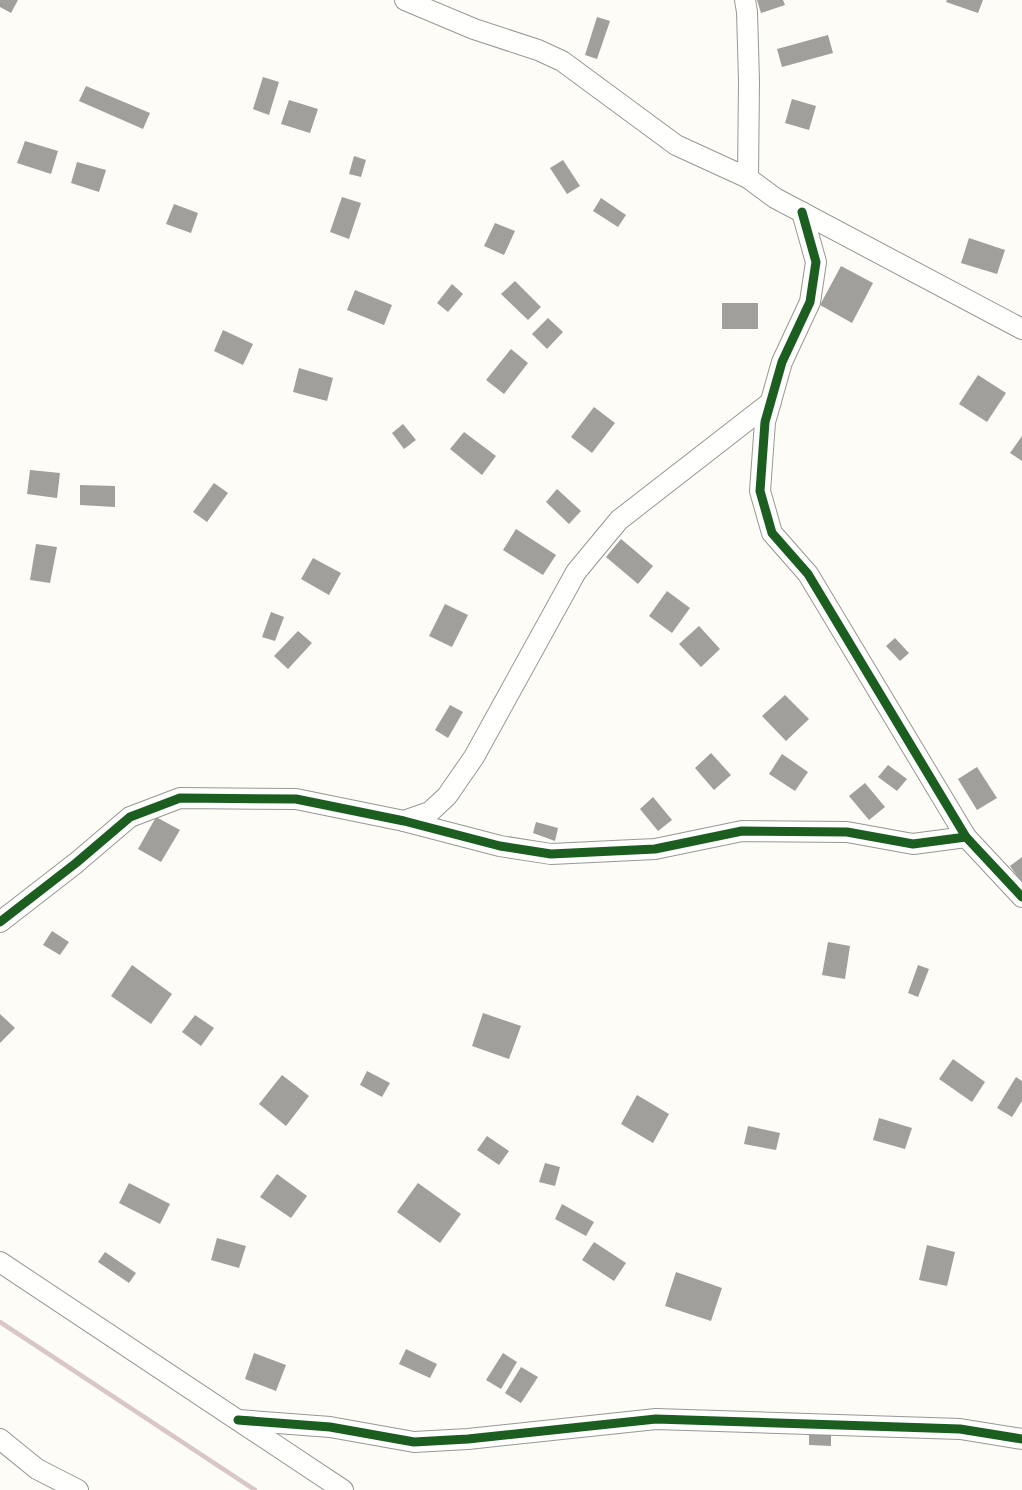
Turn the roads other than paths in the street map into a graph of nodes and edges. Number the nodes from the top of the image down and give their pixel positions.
1 (405, 0) edge
2 (745, 0) edge
3 (748, 178) junction
4 (801, 212) junction
5 (1022, 329) edge
6 (771, 402) junction
7 (404, 820) junction
8 (966, 837) junction
9 (1022, 897) edge
10 (0, 922) edge
11 (0, 1262) edge
12 (238, 1420) junction
13 (0, 1439) edge
14 (1022, 1439) edge
15 (78, 1490) edge
16 (343, 1490) edge

1 - 3 street
2 - 3 street
3 - 4 street
4 - 5 street
4 - 6 street
6 - 7 street
6 - 8 street
7 - 8 street
7 - 10 street
8 - 9 street
11 - 12 street
12 - 14 street
12 - 16 street
13 - 15 street

